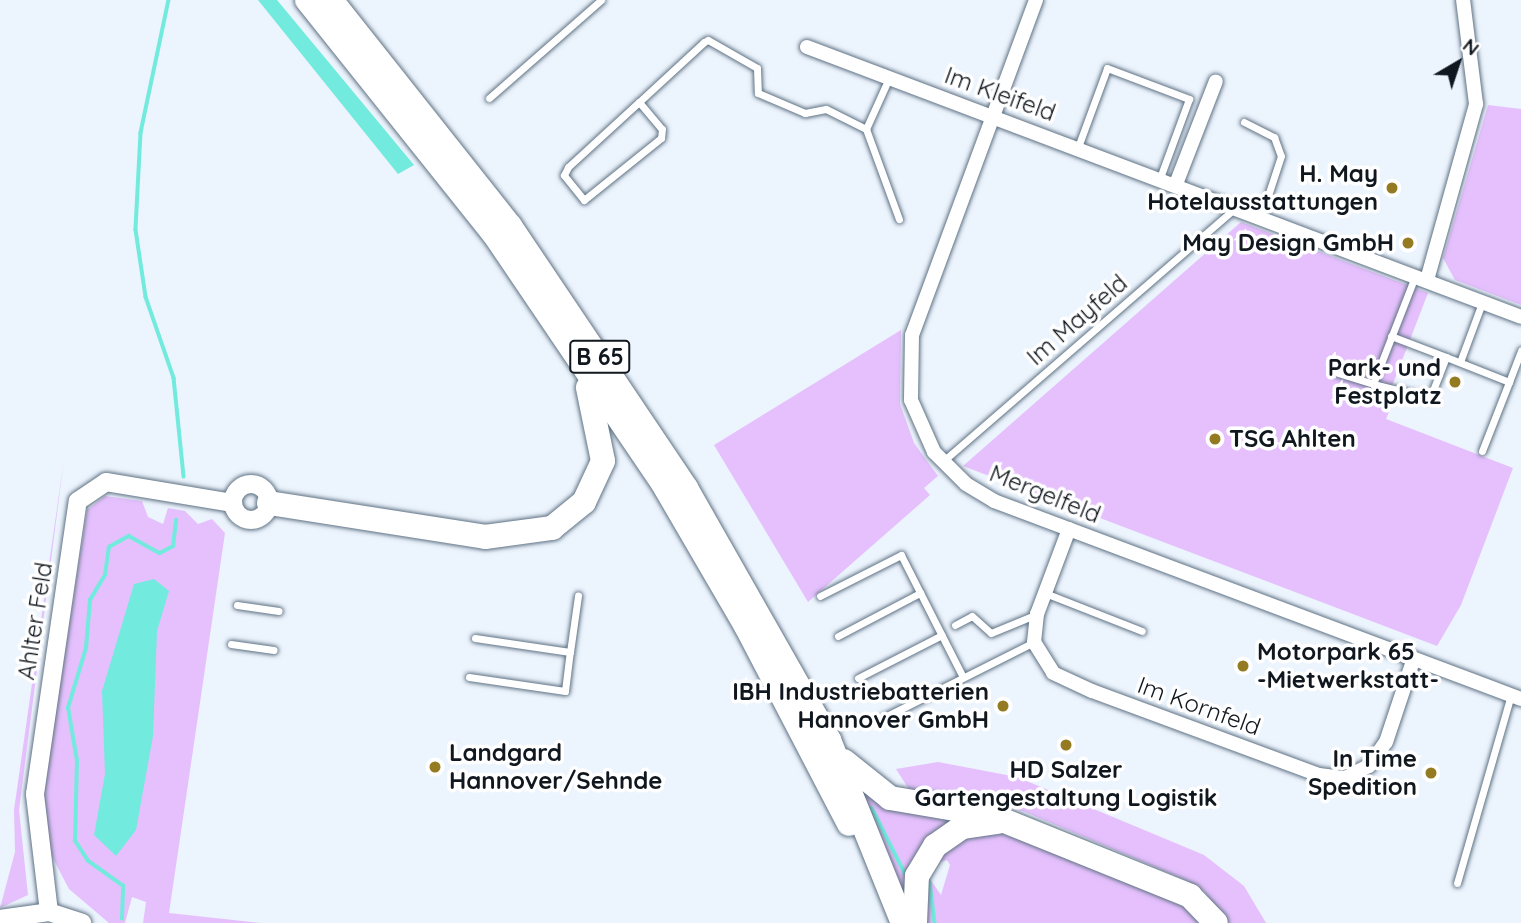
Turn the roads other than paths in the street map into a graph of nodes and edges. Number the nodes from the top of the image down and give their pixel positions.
1 (307, 0) edge
2 (331, 0) edge
3 (601, 0) edge
4 (1036, 0) edge
5 (1464, 0) edge
6 (807, 47) dead end
7 (889, 77) junction
8 (1216, 81) dead end
9 (489, 98) dead end
10 (639, 102) junction
11 (992, 115) junction
12 (1244, 122) dead end
13 (866, 129) junction
14 (1078, 147) junction
15 (1160, 178) junction
16 (1176, 184) junction
17 (1237, 207) junction
18 (1261, 216) junction
19 (899, 219) dead end
20 (1421, 278) junction
21 (1482, 302) junction
22 (1521, 317) edge
23 (1391, 336) junction
24 (1521, 350) edge
25 (1446, 356) junction
26 (578, 358) junction
27 (1460, 362) junction
28 (1338, 373) dead end
29 (1509, 382) junction
30 (1373, 384) junction
31 (1482, 451) dead end
32 (942, 462) junction
33 (269, 503) joint
34 (1069, 529) junction
35 (920, 593) junction
36 (1044, 593) junction
37 (578, 596) dead end
38 (820, 596) dead end
39 (237, 605) dead end
40 (279, 611) dead end
41 (1037, 614) junction
42 (955, 625) dead end
43 (1142, 631) dead end
44 (942, 635) junction
45 (838, 636) dead end
46 (475, 638) dead end
47 (1034, 642) junction
48 (231, 644) dead end
49 (274, 650) dead end
50 (570, 652) junction
51 (1413, 661) junction
52 (469, 677) dead end
53 (964, 677) junction
54 (858, 678) dead end
55 (1516, 697) edge
56 (881, 719) dead end
57 (829, 740) junction
58 (1005, 822) junction
59 (1457, 883) dead end
60 (889, 890) junction
61 (49, 912) junction
62 (0, 919) edge
63 (1214, 922) edge
64 (82, 923) edge
65 (904, 923) edge
66 (915, 923) edge

1 - 26 highway, B 65
2 - 57 highway, B 65
3 - 9 lane
4 - 11 street, Mergelfeld
5 - 20 street
6 - 7 street, Im Kleifeld
7 - 11 street, Im Kleifeld
7 - 13 lane
8 - 16 street
10 - 10 lane
10 - 13 lane
11 - 14 street, Im Kleifeld
11 - 32 street, Mergelfeld
12 - 18 lane
13 - 19 lane
14 - 15 street, Im Kleifeld
14 - 15 lane
15 - 16 street, Im Kleifeld
16 - 17 street, Im Kleifeld
17 - 18 street, Im Kleifeld
17 - 32 lane, Im Mayfeld
18 - 20 street, Im Kleifeld
20 - 21 street, Im Kleifeld
20 - 23 lane
21 - 22 street, Im Kleifeld
21 - 27 lane
23 - 25 lane
23 - 30 lane
24 - 29 lane
25 - 27 lane
25 - 30 lane
26 - 33 highway
26 - 60 highway, B 65
27 - 29 lane
28 - 30 lane
29 - 31 lane
32 - 34 street, Mergelfeld
33 - 61 street, Ahlter Feld
34 - 36 street
34 - 51 street, Mergelfeld
35 - 38 lane
35 - 44 lane
35 - 45 lane
36 - 41 street
36 - 43 lane
37 - 50 lane
39 - 40 lane
41 - 42 lane
41 - 47 street
44 - 53 lane
44 - 54 lane
46 - 50 lane
47 - 51 street, Im Kornfeld
47 - 53 lane
48 - 49 lane
50 - 52 lane
51 - 55 street, Mergelfeld
53 - 56 lane
55 - 59 lane
57 - 58 highway
57 - 60 highway, B 65
58 - 63 highway
58 - 66 highway
60 - 65 highway, B 65
61 - 62 street
61 - 64 street

